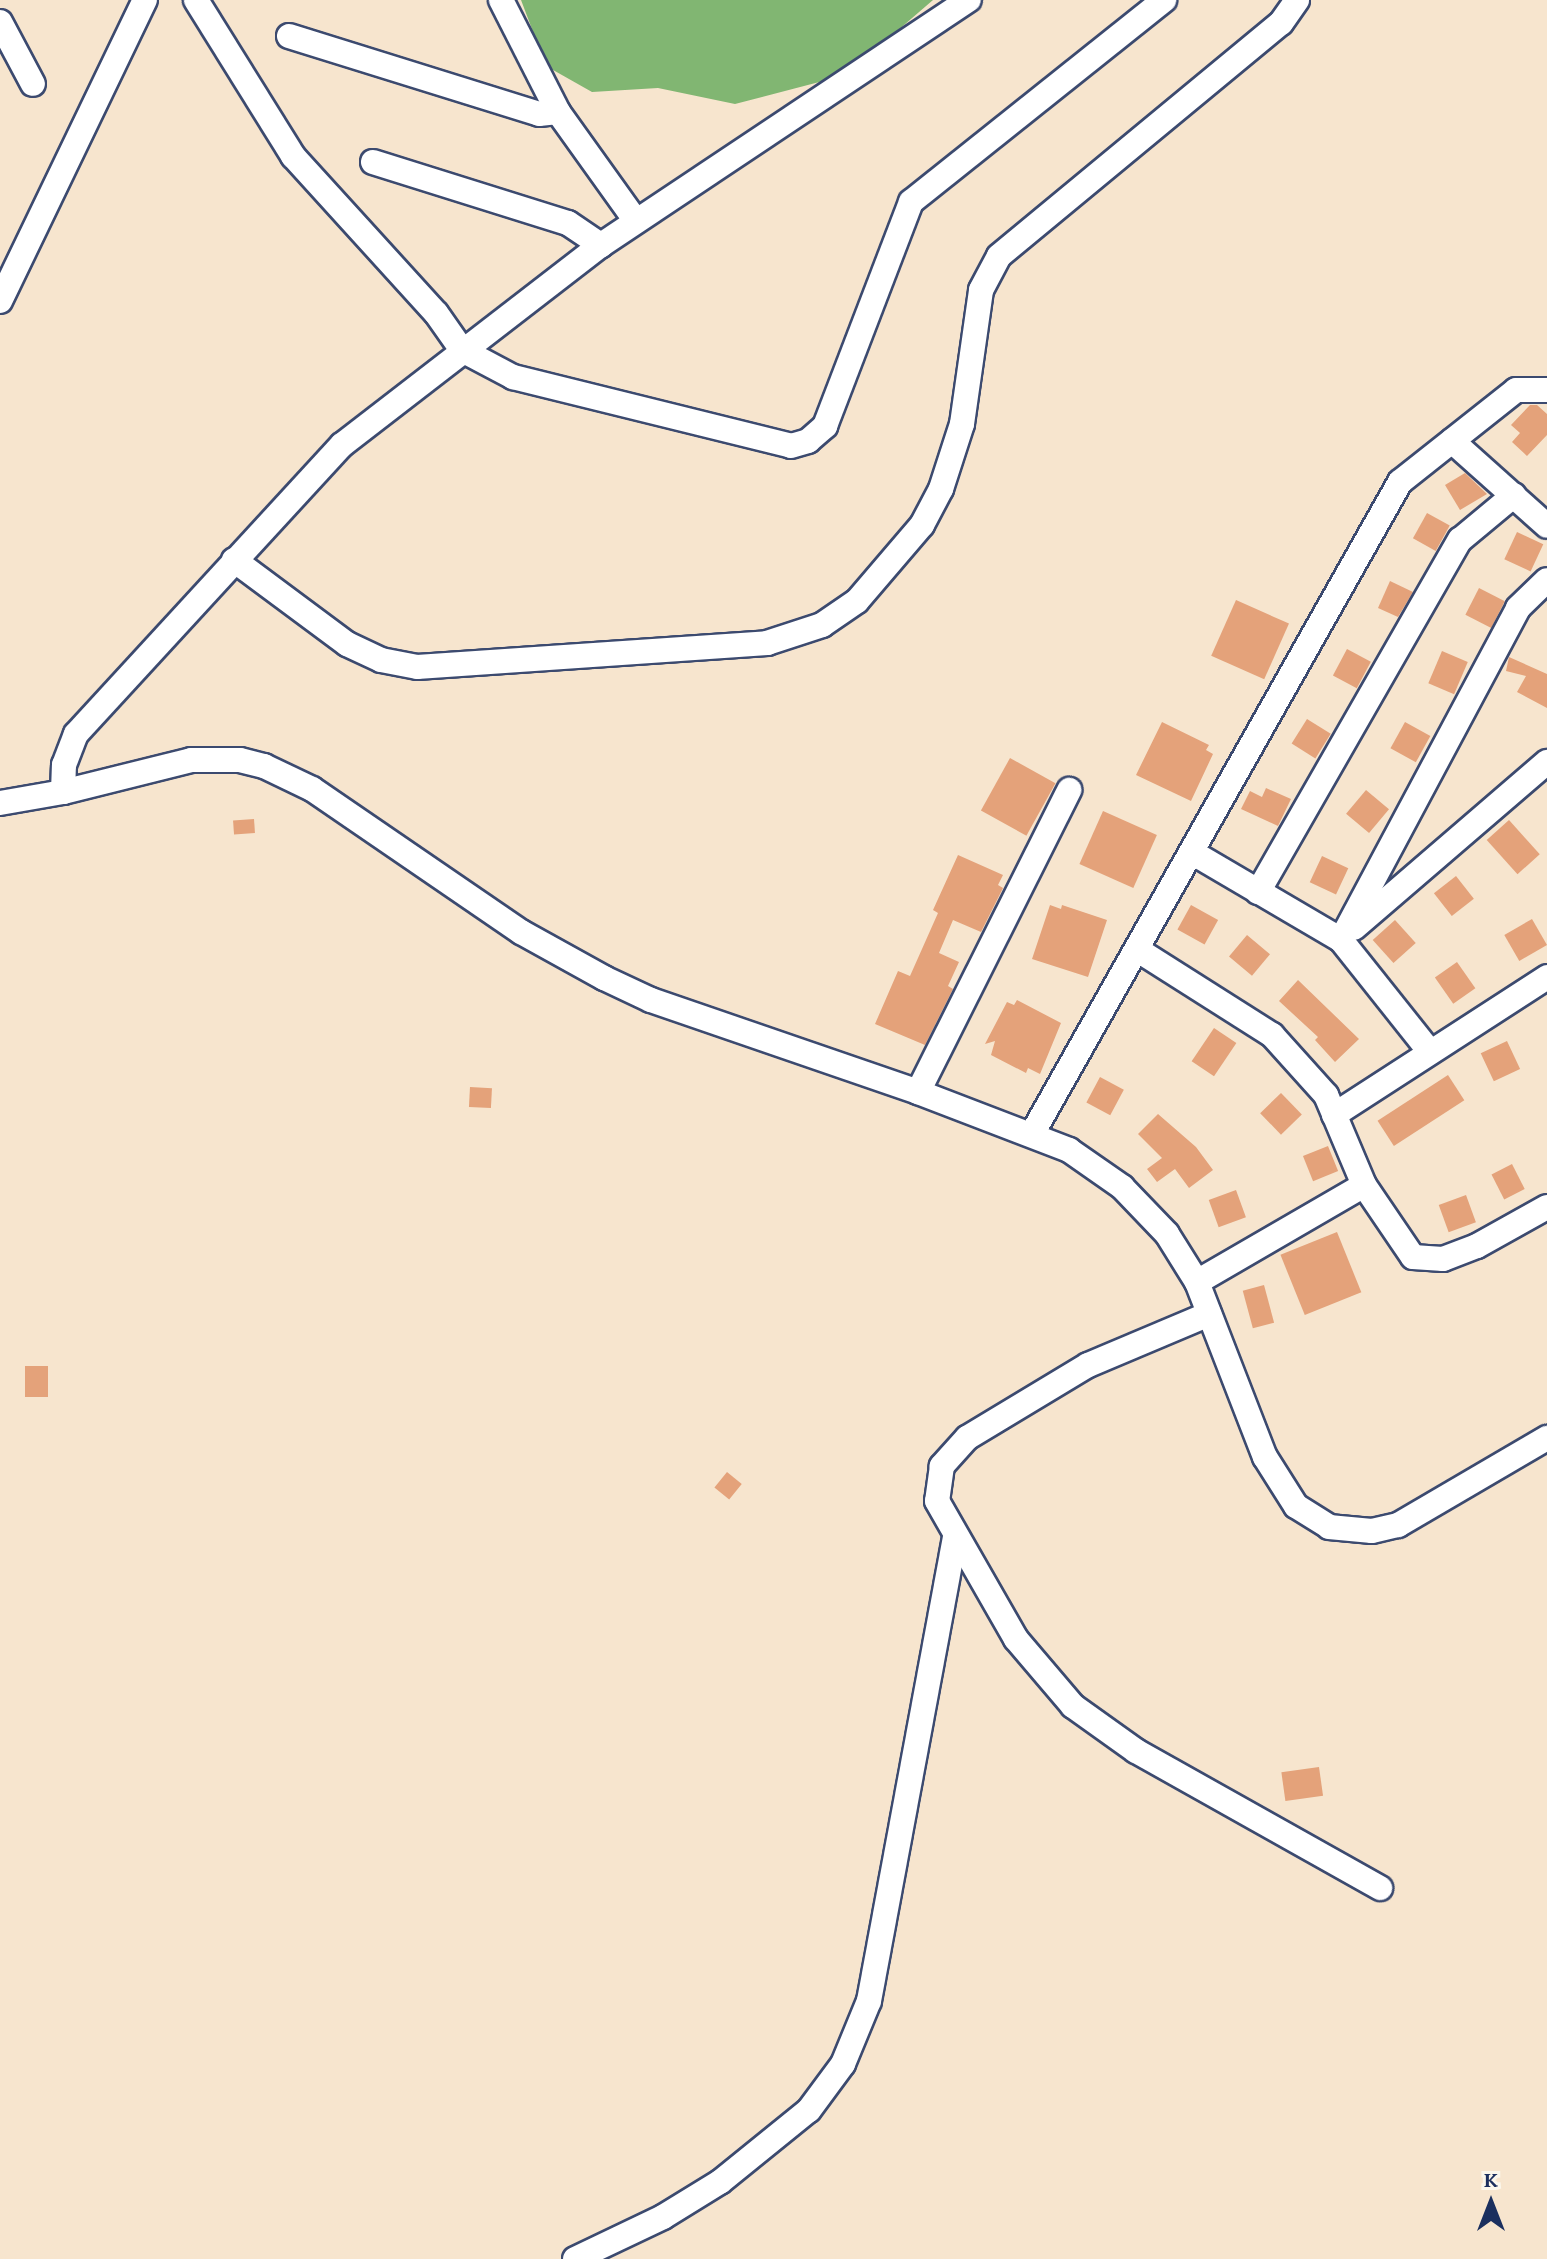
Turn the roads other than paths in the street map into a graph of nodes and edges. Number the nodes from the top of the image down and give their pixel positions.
1 (145, 0) edge
2 (196, 0) edge
3 (501, 0) edge
4 (969, 0) edge
5 (1164, 0) edge
6 (1297, 0) edge
7 (0, 22) edge
8 (289, 36) dead end
9 (33, 84) dead end
10 (558, 112) junction
11 (373, 162) dead end
12 (636, 221) junction
13 (601, 245) junction
14 (0, 301) edge
15 (462, 350) junction
16 (1547, 390) edge
17 (1452, 441) junction
18 (1514, 495) junction
19 (1547, 526) edge
20 (234, 560) junction
21 (1547, 580) edge
22 (1547, 762) edge
23 (1069, 790) dead end
24 (63, 792) junction
25 (0, 803) edge
26 (1193, 853) junction
27 (1258, 892) junction
28 (1341, 940) junction
29 (1138, 950) junction
30 (1547, 977) edge
31 (1430, 1052) junction
32 (918, 1092) junction
33 (1334, 1115) junction
34 (1032, 1134) junction
35 (1364, 1185) junction
36 (1547, 1207) edge
37 (1197, 1282) junction
38 (1209, 1314) junction
39 (1547, 1438) edge
40 (955, 1537) junction
41 (1380, 1888) dead end
42 (575, 2259) edge

1 - 14 street
2 - 15 street
3 - 10 street
4 - 12 street
5 - 15 street
6 - 20 street
7 - 9 street
8 - 10 street
10 - 12 street
11 - 13 street
12 - 13 street
13 - 15 street
15 - 20 street
16 - 17 street
17 - 18 street
17 - 26 street
18 - 19 street
18 - 27 street
20 - 24 street
21 - 28 street
22 - 28 street
23 - 32 street
24 - 25 street
24 - 32 street
26 - 27 street
26 - 29 street
27 - 28 street
28 - 31 street
29 - 33 street
29 - 34 street
30 - 31 street
31 - 33 street
32 - 34 street
33 - 35 street
34 - 37 street
35 - 36 street
35 - 37 street
37 - 38 street
38 - 39 street
38 - 40 street
40 - 41 street
40 - 42 street

